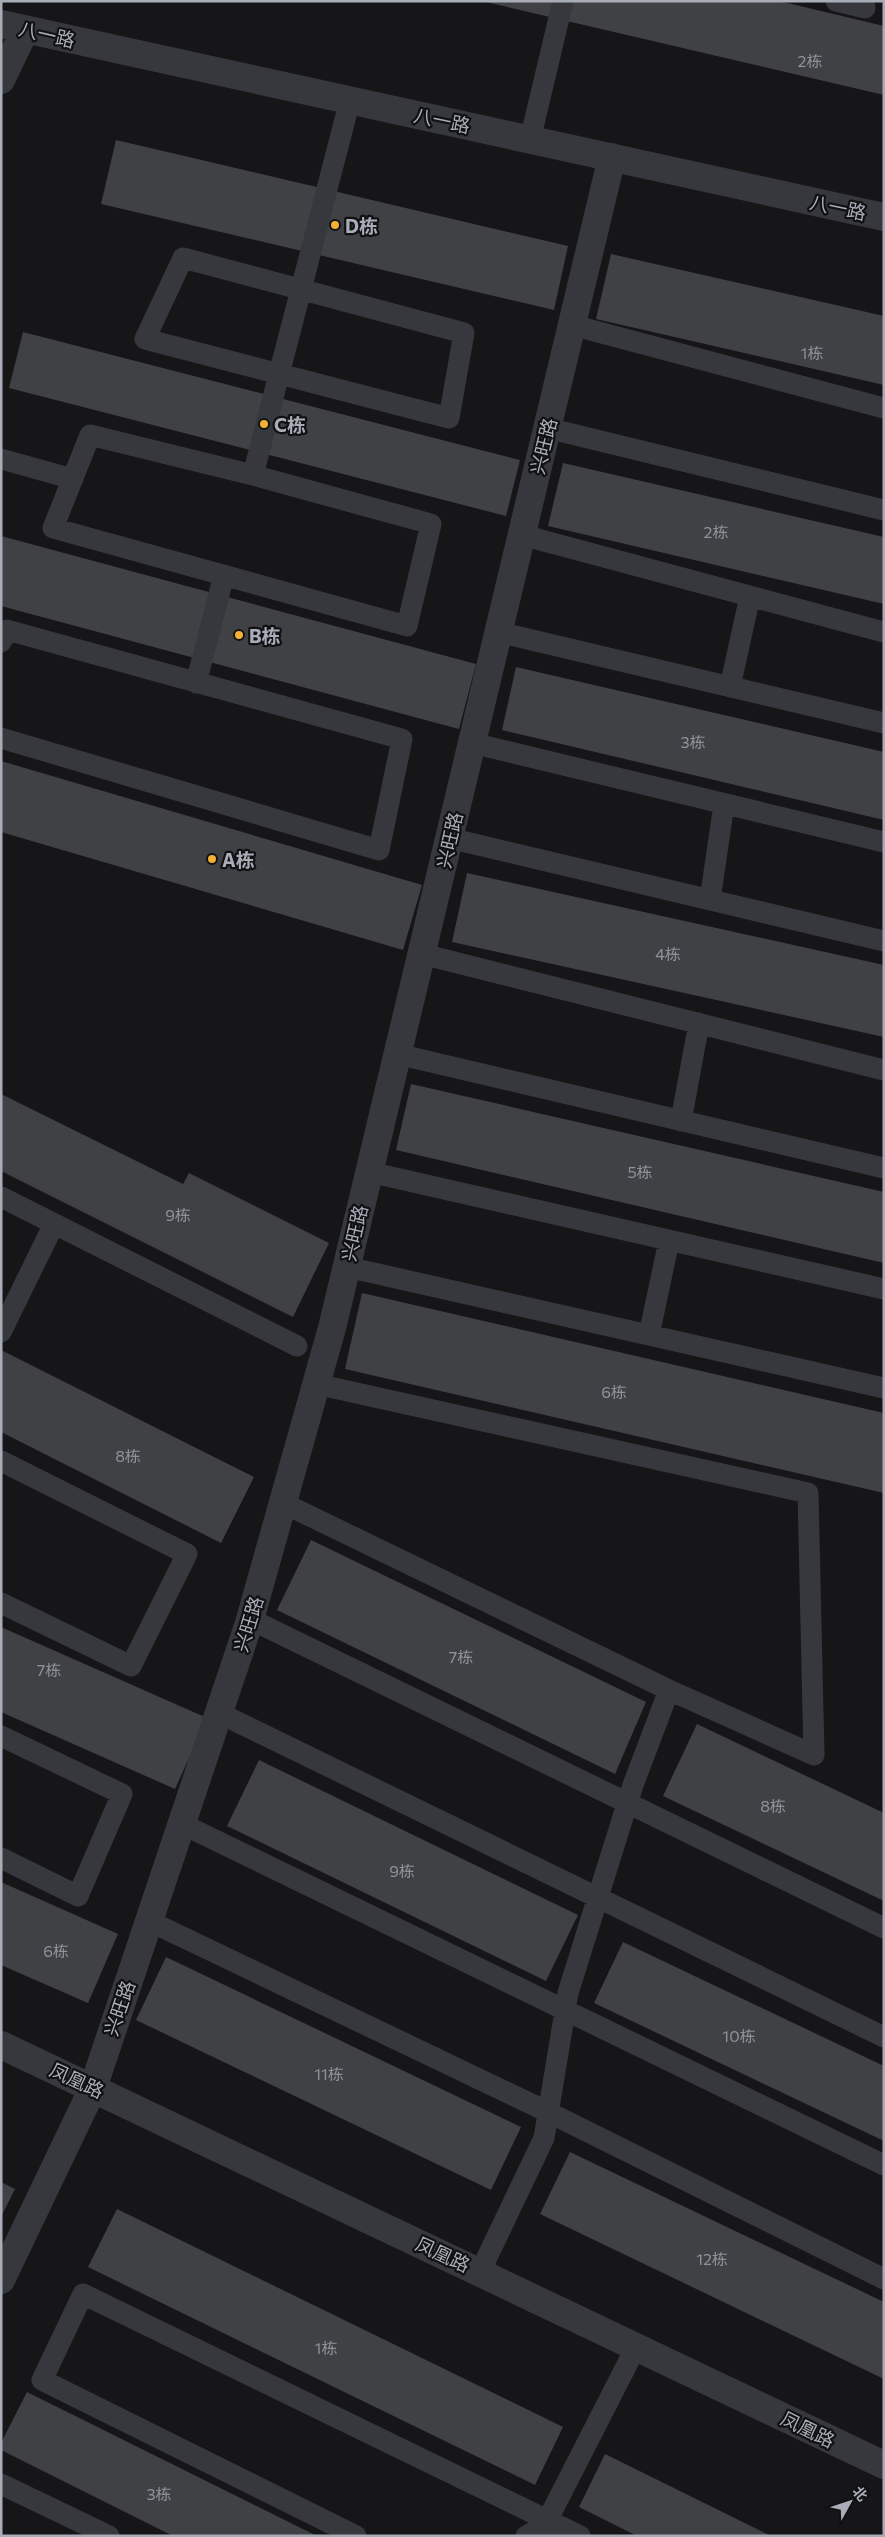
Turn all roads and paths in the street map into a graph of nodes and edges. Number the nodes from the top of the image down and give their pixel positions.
1 (563, 1) edge
2 (836, 1) edge
3 (864, 1) edge
4 (13, 27) edge
5 (1, 80) edge
6 (350, 100) junction
7 (530, 140) junction
8 (612, 157) junction
9 (884, 217) edge
10 (302, 291) junction
11 (572, 325) junction
12 (280, 373) junction
13 (884, 408) edge
14 (547, 428) junction
15 (1, 459) edge
16 (253, 475) junction
17 (73, 479) junction
18 (884, 510) edge
19 (522, 534) junction
20 (224, 575) junction
21 (750, 596) junction
22 (498, 632) junction
23 (884, 632) edge
24 (1, 642) edge
25 (196, 683) junction
26 (730, 687) junction
27 (884, 723) edge
28 (1, 738) edge
29 (472, 743) junction
30 (724, 804) junction
31 (449, 838) junction
32 (884, 842) edge
33 (710, 900) junction
34 (884, 941) edge
35 (422, 954) junction
36 (699, 1023) junction
37 (398, 1054) junction
38 (884, 1070) edge
39 (681, 1120) junction
40 (884, 1168) edge
41 (369, 1172) junction
42 (1, 1197) edge
43 (54, 1224) junction
44 (669, 1241) junction
45 (347, 1267) junction
46 (884, 1290) edge
47 (2, 1328) edge
48 (649, 1335) junction
49 (297, 1346) dead end
50 (316, 1384) junction
51 (884, 1388) edge
52 (1, 1461) edge
53 (283, 1503) junction
54 (1, 1603) edge
55 (250, 1619) junction
56 (669, 1690) junction
57 (219, 1713) junction
58 (1, 1736) edge
59 (627, 1804) junction
60 (182, 1824) junction
61 (1, 1858) edge
62 (598, 1897) junction
63 (149, 1921) junction
64 (884, 1928) edge
65 (565, 2009) junction
66 (884, 2037) edge
67 (1, 2045) edge
68 (92, 2088) junction
69 (548, 2112) junction
70 (884, 2165) edge
71 (480, 2272) junction
72 (884, 2279) edge
73 (1, 2280) edge
74 (636, 2347) junction
75 (884, 2465) edge
76 (1, 2484) edge
77 (547, 2527) edge
78 (109, 2536) edge
79 (356, 2536) edge
80 (526, 2536) edge
81 (580, 2536) edge

1 - 7 lane
2 - 3 lane
4 - 5 street
4 - 6 street, 八一路
6 - 7 street, 八一路
6 - 10 lane
7 - 8 street, 八一路
8 - 9 street, 八一路
8 - 11 street, 兴旺路
10 - 12 lane
10 - 12 lane
10 - 12 lane
11 - 13 lane
11 - 14 street, 兴旺路
12 - 16 lane
14 - 18 lane
14 - 19 street, 兴旺路
15 - 17 lane
16 - 17 lane
16 - 20 lane
17 - 20 lane
19 - 21 lane
19 - 22 street, 兴旺路
20 - 25 lane
21 - 23 lane
21 - 26 lane
22 - 26 lane
22 - 29 street, 兴旺路
24 - 25 lane
25 - 28 lane
26 - 27 lane
29 - 30 lane
29 - 31 street, 兴旺路
30 - 32 lane
30 - 33 lane
31 - 33 lane
31 - 35 street, 兴旺路
33 - 34 lane
35 - 36 lane
35 - 37 street, 兴旺路
36 - 38 lane
36 - 39 lane
37 - 39 lane
37 - 41 street, 兴旺路
39 - 40 lane
41 - 44 lane
41 - 45 street, 兴旺路
42 - 43 lane
43 - 47 lane
43 - 49 lane
44 - 46 lane
44 - 48 lane
45 - 48 lane
45 - 50 street, 兴旺路
48 - 51 lane
50 - 53 street, 兴旺路
50 - 56 lane
52 - 54 lane
53 - 55 street, 兴旺路
53 - 56 lane
55 - 57 street, 兴旺路
55 - 59 lane
56 - 59 lane
57 - 60 street, 兴旺路
57 - 62 lane
58 - 61 lane
59 - 62 lane
59 - 64 lane
60 - 63 street, 兴旺路
60 - 65 lane
62 - 65 lane
62 - 66 lane
63 - 68 street, 兴旺路
63 - 69 lane
65 - 69 lane
65 - 70 lane
67 - 68 street, 凤凰路
68 - 71 street, 凤凰路
68 - 73 street, 兴旺路
69 - 71 lane
69 - 72 lane
71 - 74 street, 凤凰路
74 - 75 street, 凤凰路
74 - 77 lane
76 - 78 lane
77 - 79 lane
77 - 80 lane
77 - 81 lane

